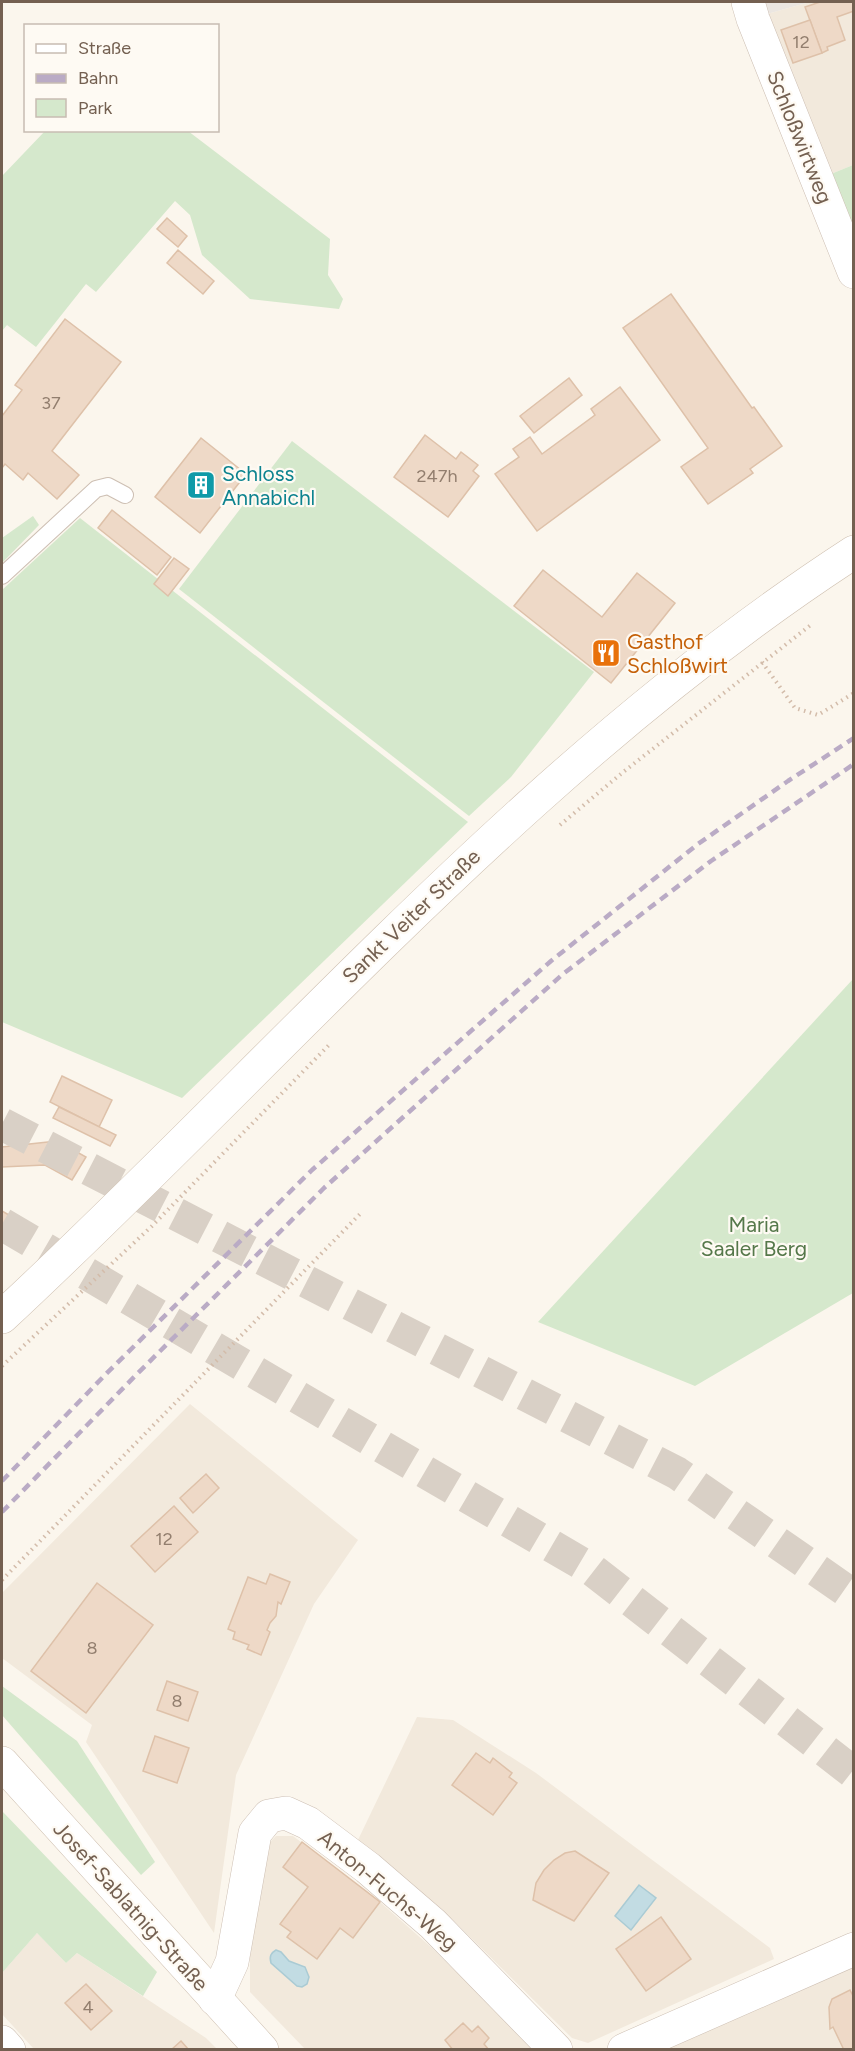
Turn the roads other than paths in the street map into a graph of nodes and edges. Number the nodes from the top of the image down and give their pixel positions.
1 (748, 2) edge
2 (854, 272) edge
3 (125, 495) dead end
4 (854, 552) edge
5 (2, 576) edge
6 (2, 1317) edge
7 (2, 1763) edge
8 (854, 1949) edge
9 (215, 1999) junction
10 (2, 2042) edge
11 (9, 2049) edge
12 (262, 2049) edge
13 (556, 2049) edge
14 (624, 2049) edge

1 - 2 main road, Schloßwirtweg
3 - 5 lane
4 - 6 main road, Sankt Veiter Straße
7 - 9 main road, Josef-Sablatnig-Straße
8 - 14 main road
9 - 12 main road, Josef-Sablatnig-Straße
9 - 13 main road, Anton-Fuchs-Weg
10 - 11 main road

